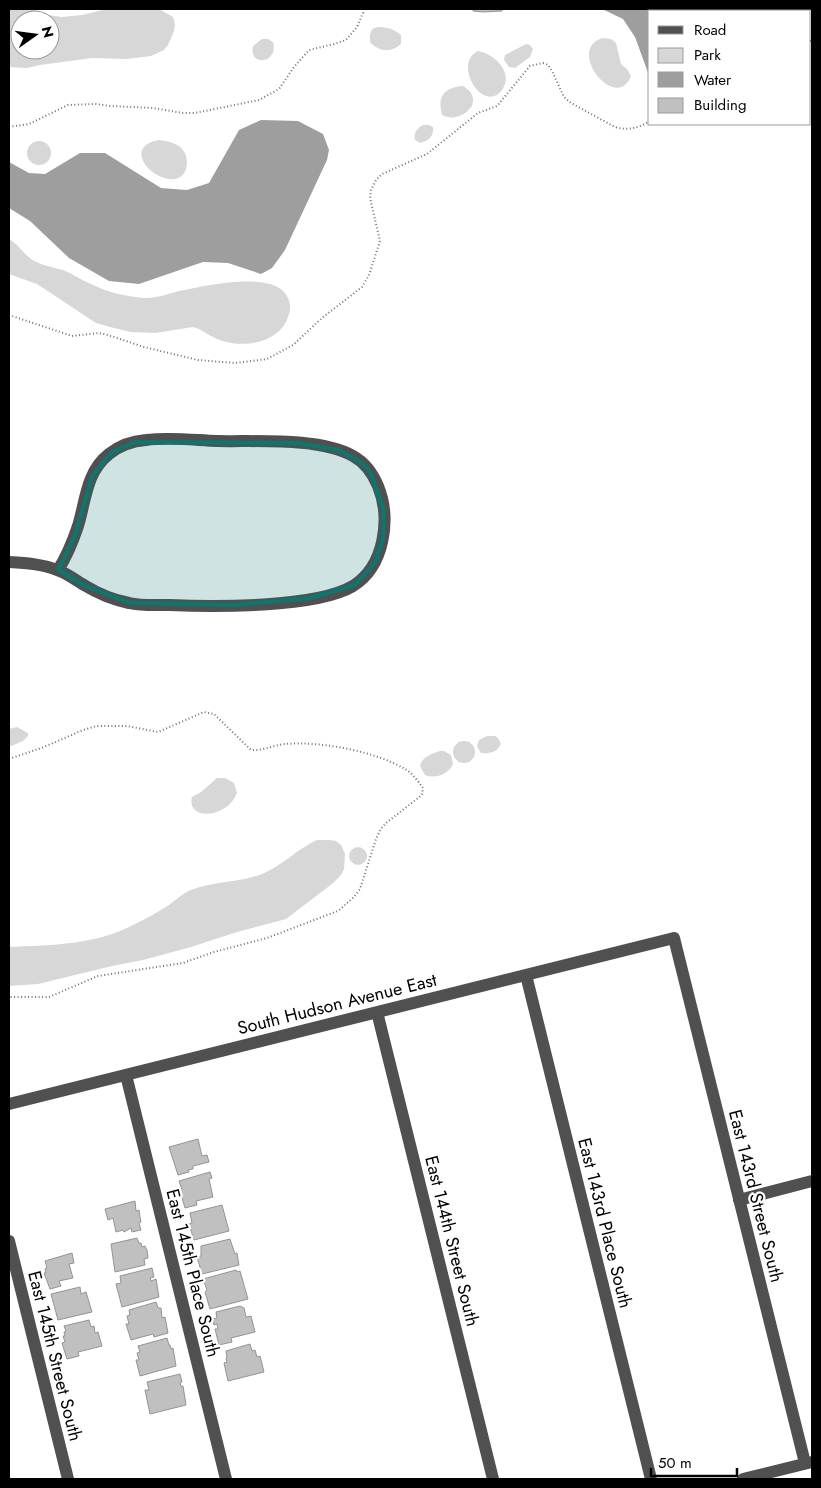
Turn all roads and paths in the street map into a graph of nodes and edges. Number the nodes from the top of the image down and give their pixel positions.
1 (362, 9) edge
2 (648, 122) edge
3 (9, 127) edge
4 (9, 315) edge
5 (9, 562) edge
6 (58, 570) junction
7 (9, 759) edge
8 (674, 938) joint
9 (526, 975) junction
10 (9, 997) edge
11 (377, 1012) junction
12 (126, 1075) junction
13 (9, 1104) edge
14 (812, 1182) edge
15 (739, 1200) junction
16 (9, 1241) edge
17 (809, 1462) edge
18 (68, 1479) edge
19 (226, 1479) edge
20 (493, 1479) edge
21 (651, 1479) edge
22 (743, 1479) edge

1 - 3 path
2 - 4 path
5 - 6 street
6 - 6 street
7 - 10 path
8 - 9 street, South Hudson Avenue East
8 - 15 street, East 143rd Street South
9 - 11 street, South Hudson Avenue East
9 - 21 street, East 143rd Place South
11 - 12 street, South Hudson Avenue East
11 - 20 street, East 144th Street South
12 - 13 street, South Hudson Avenue East
12 - 19 street, East 145th Place South
14 - 15 street
15 - 17 street, East 143rd Street South
16 - 18 street, East 145th Street South
17 - 22 street

